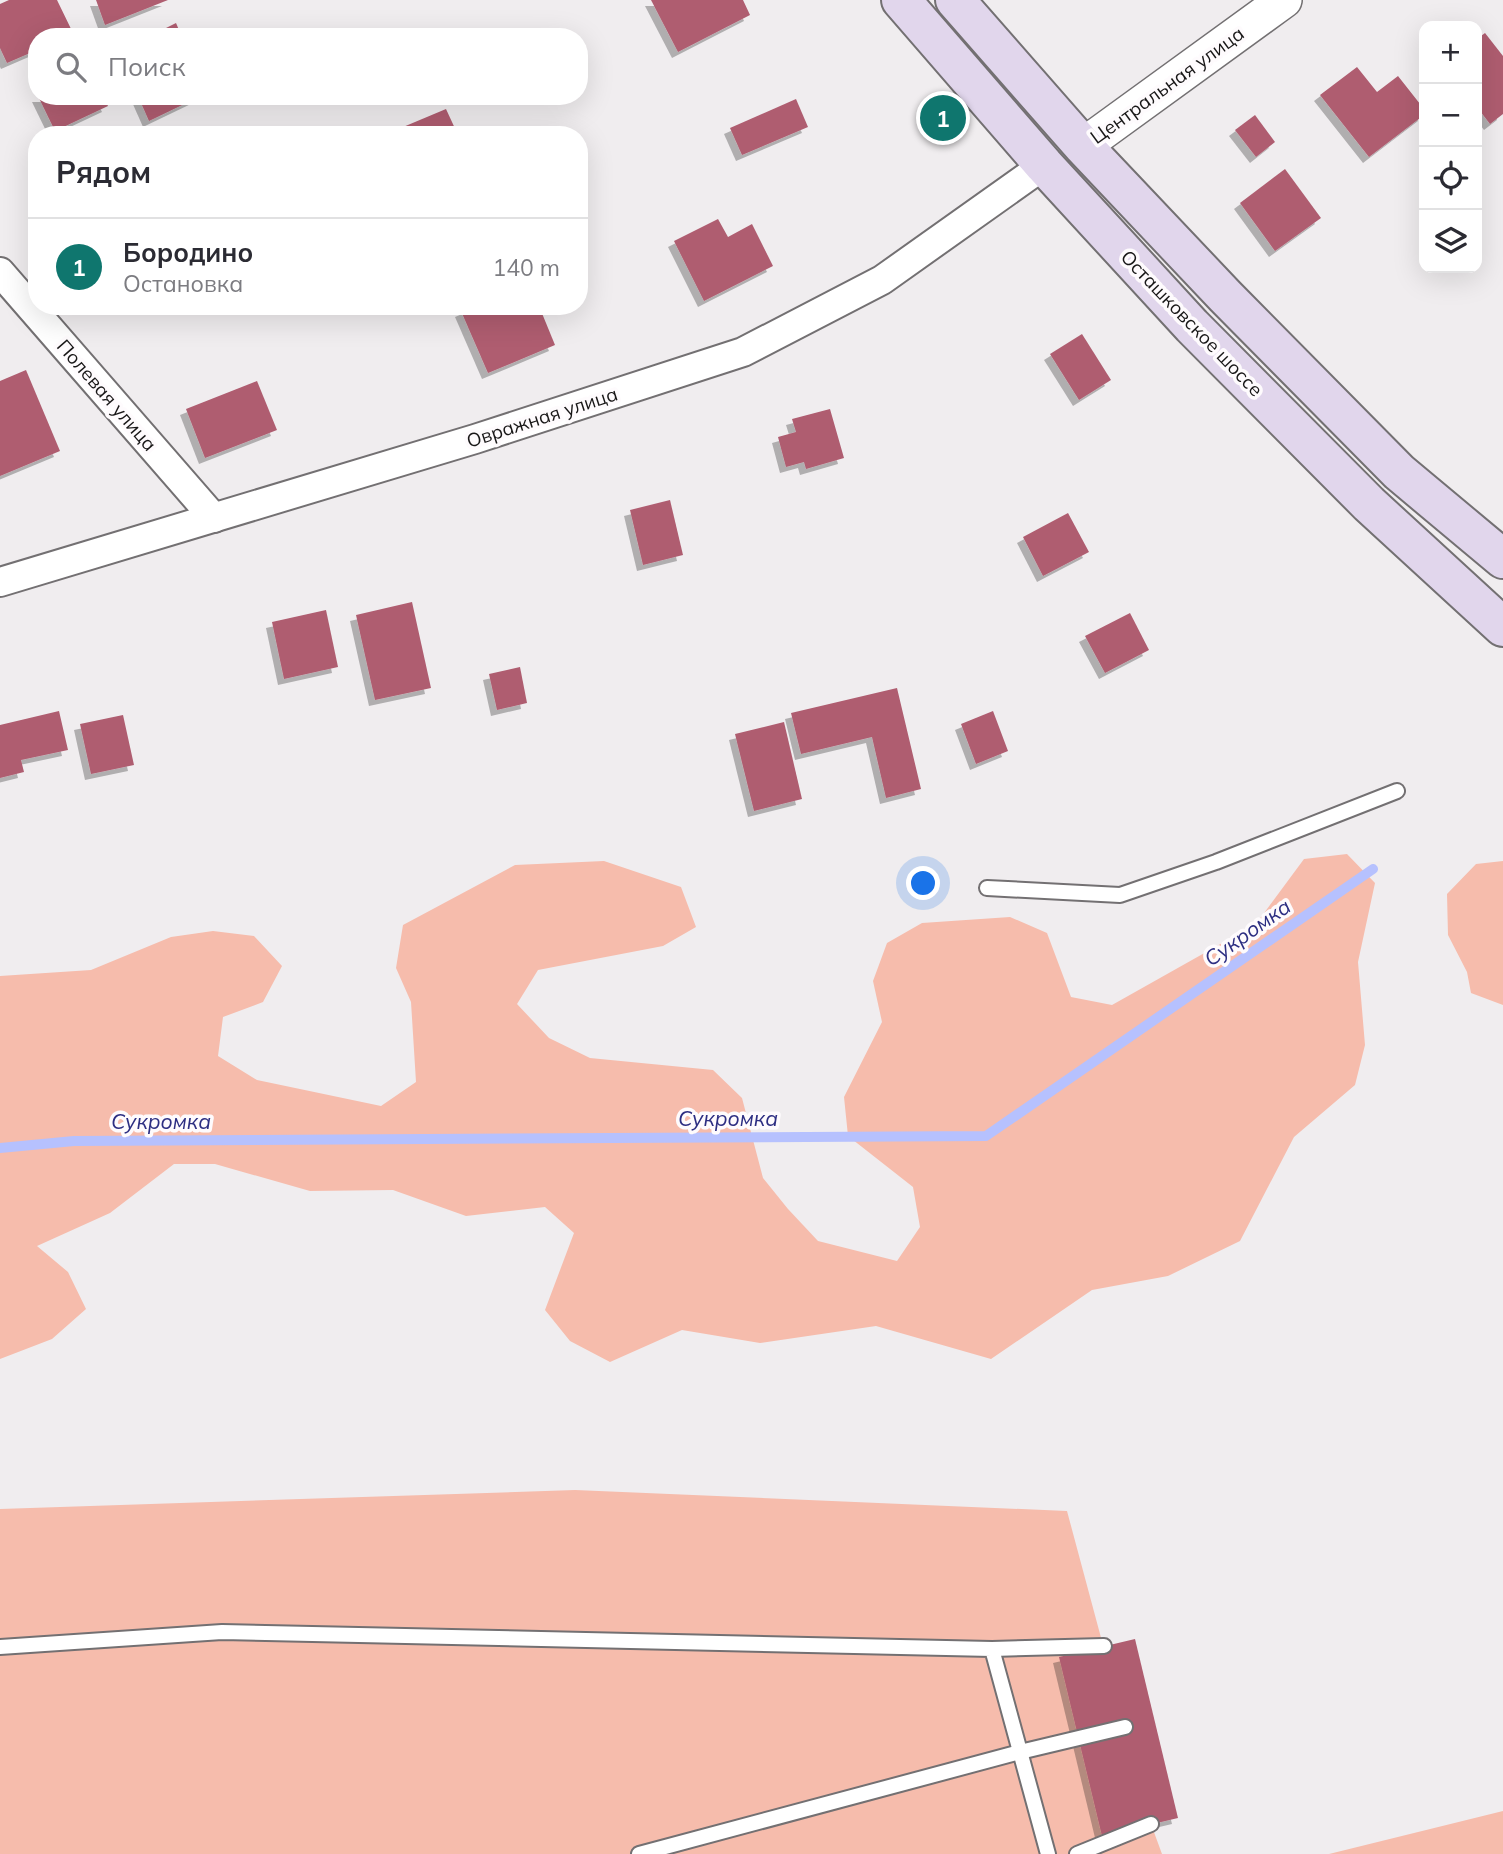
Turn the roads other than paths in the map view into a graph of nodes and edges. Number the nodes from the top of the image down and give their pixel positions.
1 (901, 0) edge
2 (955, 0) edge
3 (1284, 0) edge
4 (1083, 146) junction
5 (1044, 165) junction
6 (0, 272) edge
7 (28, 304) edge
8 (37, 315) edge
9 (214, 518) junction
10 (1503, 559) edge
11 (0, 582) edge
12 (1503, 627) edge
13 (1398, 791) dead end
14 (987, 888) dead end
15 (1104, 1646) dead end
16 (0, 1647) edge
17 (992, 1649) junction
18 (1125, 1727) dead end
19 (1020, 1752) junction
20 (1151, 1825) dead end
21 (639, 1854) edge
22 (1048, 1854) edge
23 (1077, 1854) edge

1 - 5 main road, Осташковское шоссе
2 - 4 main road
3 - 4 street, Центральная улица
4 - 10 main road
5 - 9 street, Овражная улица
5 - 12 main road, Осташковское шоссе
6 - 7 street, Полевая улица
8 - 9 street, Полевая улица
9 - 11 street, Овражная улица
13 - 14 lane
15 - 17 lane
16 - 17 lane
17 - 19 lane
18 - 19 lane
19 - 21 lane
19 - 22 lane
20 - 23 lane

